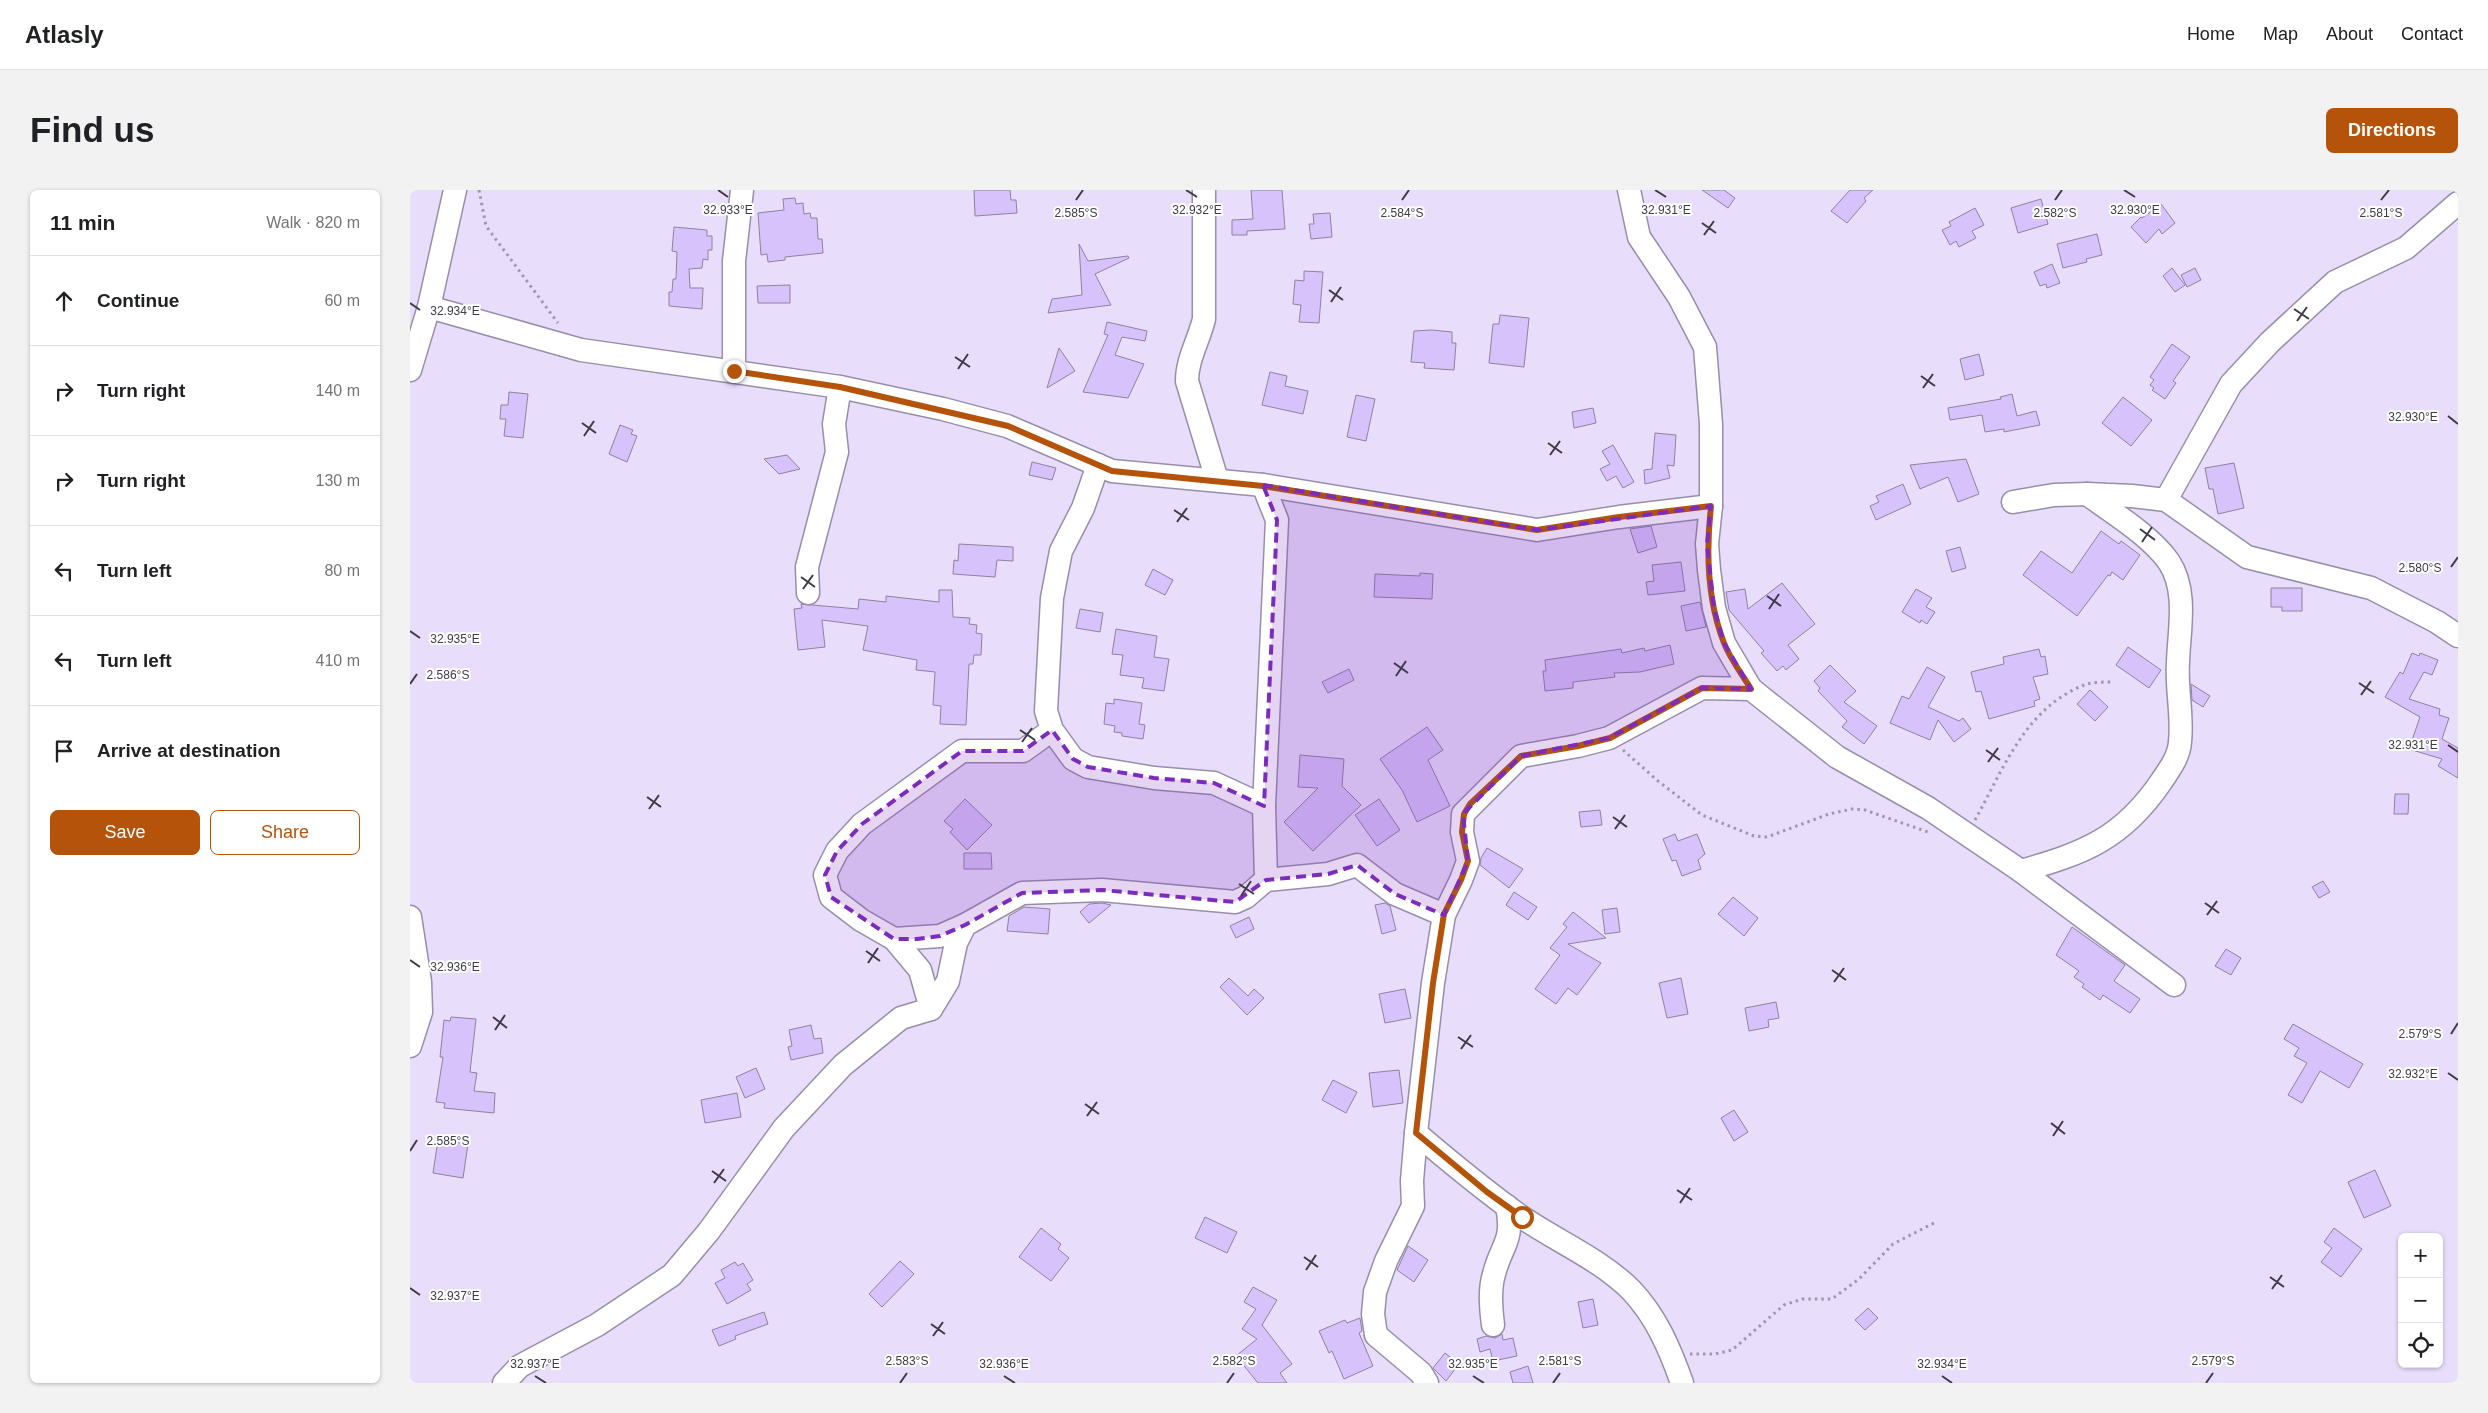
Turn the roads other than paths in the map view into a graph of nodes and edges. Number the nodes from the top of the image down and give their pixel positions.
1 (456, 190) edge
2 (742, 190) edge
3 (1204, 190) edge
4 (1629, 190) edge
5 (2458, 203) edge
6 (429, 307) junction
7 (410, 370) edge
8 (734, 371) junction
9 (840, 387) junction
10 (1098, 465) junction
11 (1218, 480) junction
12 (1263, 486) junction
13 (2087, 494) junction
14 (2166, 500) junction
15 (2013, 502) dead end
16 (1711, 506) junction
17 (808, 593) dead end
18 (2458, 636) edge
19 (1751, 689) junction
20 (1052, 730) junction
21 (1264, 806) junction
22 (2021, 871) junction
23 (1266, 880) junction
24 (1444, 914) junction
25 (410, 917) edge
26 (965, 925) junction
27 (894, 939) junction
28 (2174, 985) dead end
29 (931, 1009) junction
30 (410, 1046) edge
31 (1416, 1133) junction
32 (1508, 1206) junction
33 (1493, 1326) dead end
34 (504, 1383) edge
35 (1427, 1383) edge
36 (1682, 1383) edge

1 - 6 street
2 - 8 street
3 - 11 street
4 - 16 street
5 - 14 street
6 - 7 street
6 - 8 street
8 - 9 street
9 - 10 street
9 - 17 street
10 - 11 street
10 - 20 street
11 - 12 street
12 - 16 street
12 - 21 street
13 - 14 street
13 - 15 street
13 - 22 street
14 - 18 street
16 - 19 street
19 - 22 street
19 - 24 street
20 - 21 street
20 - 27 street
21 - 23 street
22 - 28 street
23 - 24 street
23 - 26 street
24 - 31 street
25 - 30 street
26 - 27 street
26 - 29 street
27 - 29 street
29 - 34 street
31 - 32 street
31 - 35 street
32 - 33 street
32 - 36 street

